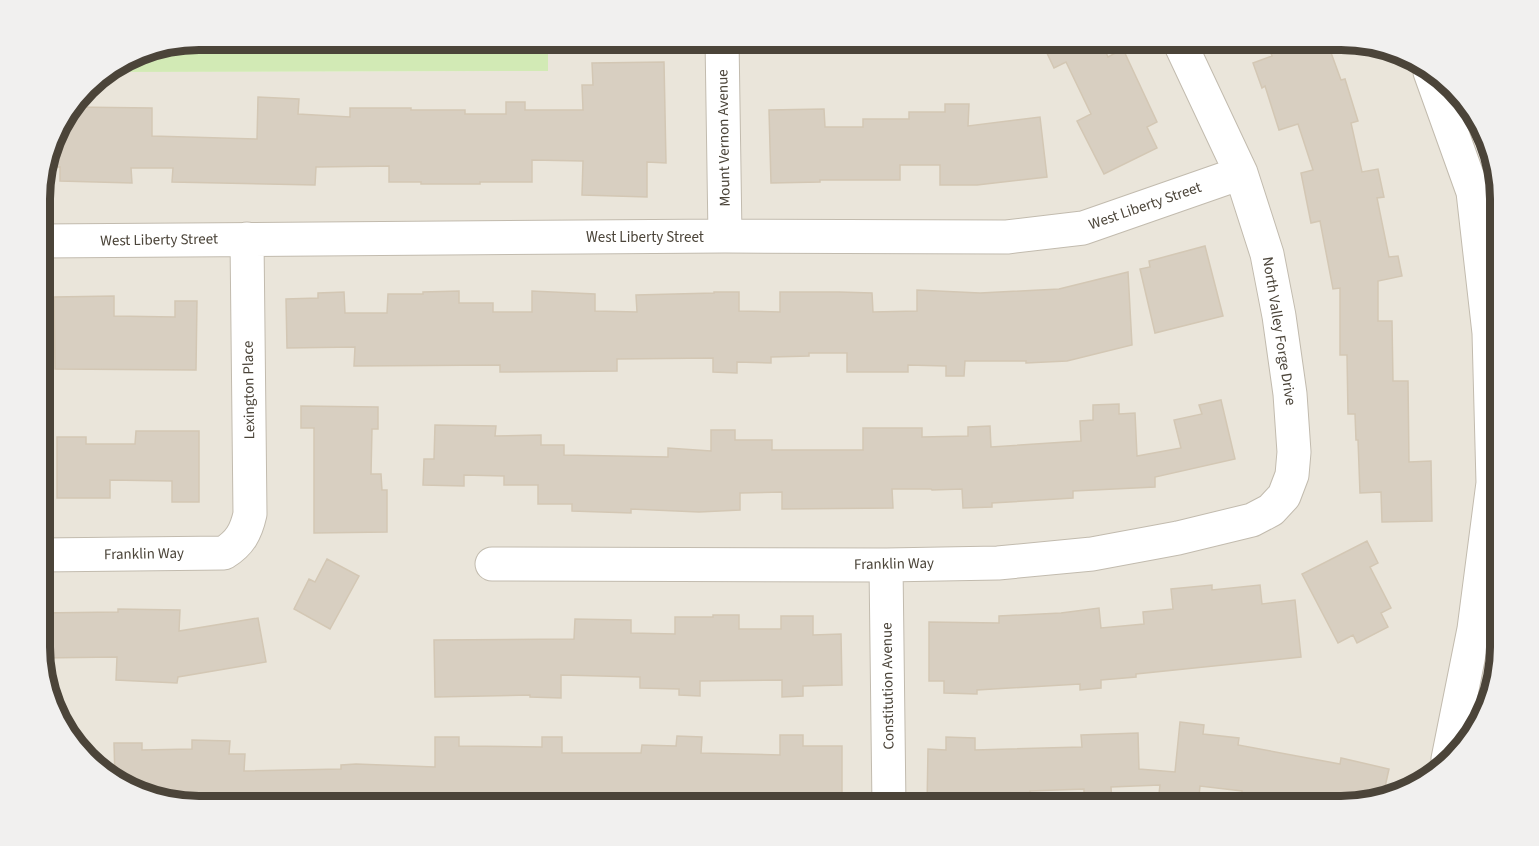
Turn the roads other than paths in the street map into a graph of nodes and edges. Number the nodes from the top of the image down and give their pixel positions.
1 (722, 50) edge
2 (1183, 50) edge
3 (1436, 84) edge
4 (1241, 173) junction
5 (1486, 189) edge
6 (725, 236) junction
7 (247, 239) junction
8 (50, 241) edge
9 (1490, 333) edge
10 (1284, 496) joint
11 (1490, 506) edge
12 (242, 539) joint
13 (50, 555) edge
14 (492, 564) dead end
15 (886, 565) junction
16 (1464, 726) edge
17 (889, 796) edge

1 - 6 street, Mount Vernon Avenue
2 - 4 street, North Valley Forge Drive
3 - 5 street
4 - 6 street, West Liberty Street
4 - 10 street, North Valley Forge Drive
5 - 9 street
6 - 7 street, West Liberty Street
7 - 8 street, West Liberty Street
7 - 12 street, Lexington Place
10 - 15 street, Franklin Way
11 - 16 street
12 - 13 street, Franklin Way
14 - 15 street, Franklin Way
15 - 17 street, Constitution Avenue

